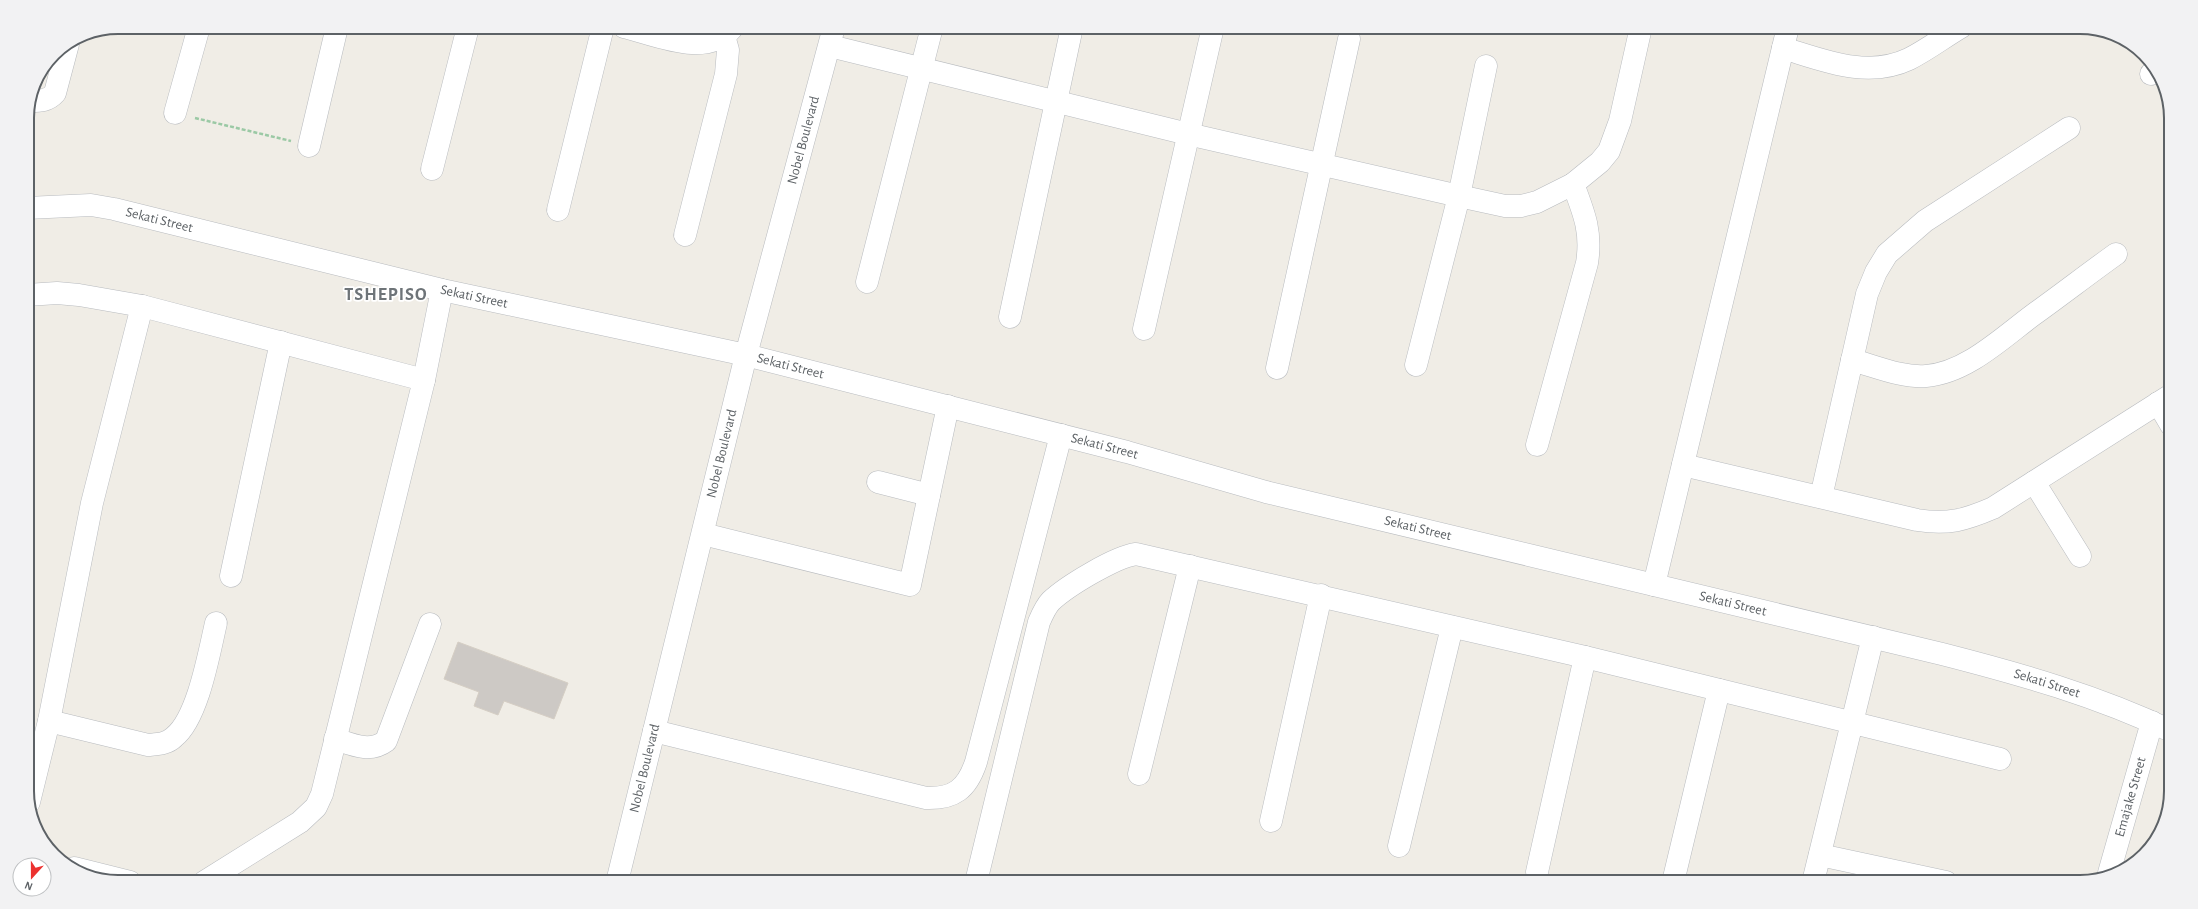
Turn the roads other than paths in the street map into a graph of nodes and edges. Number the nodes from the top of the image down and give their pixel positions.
1 (197, 34) edge
2 (335, 34) edge
3 (466, 34) edge
4 (601, 34) edge
5 (653, 34) edge
6 (725, 34) edge
7 (729, 34) edge
8 (930, 34) edge
9 (1070, 34) edge
10 (1211, 34) edge
11 (1639, 34) edge
12 (1786, 34) edge
13 (1949, 34) edge
14 (832, 37) edge
15 (1349, 39) dead end
16 (1783, 48) junction
17 (66, 53) edge
18 (1486, 66) dead end
19 (922, 68) junction
20 (36, 101) edge
21 (1054, 102) junction
22 (175, 113) road end
23 (2069, 128) dead end
24 (1188, 134) junction
25 (309, 146) road end
26 (1321, 163) junction
27 (432, 169) dead end
28 (1573, 184) junction
29 (1459, 196) junction
30 (34, 208) edge
31 (558, 210) dead end
32 (685, 235) dead end
33 (2116, 254) dead end
34 (866, 282) dead end
35 (442, 290) junction
36 (34, 295) edge
37 (142, 306) junction
38 (1010, 317) dead end
39 (1144, 329) dead end
40 (281, 342) junction
41 (746, 355) junction
42 (1852, 360) junction
43 (1416, 365) dead end
44 (1277, 368) dead end
45 (424, 380) junction
46 (2164, 400) edge
47 (948, 406) junction
48 (1060, 435) junction
49 (1537, 445) dead end
50 (1683, 465) junction
51 (878, 482) dead end
52 (2034, 482) junction
53 (929, 495) junction
54 (1821, 497) junction
55 (703, 534) junction
56 (2080, 556) dead end
57 (1190, 566) junction
58 (231, 576) dead end
59 (1654, 585) junction
60 (1321, 595) junction
61 (216, 623) dead end
62 (430, 624) dead end
63 (1452, 627) junction
64 (1873, 637) junction
65 (1585, 657) junction
66 (1719, 690) junction
67 (49, 721) junction
68 (1852, 721) junction
69 (2162, 726) edge
70 (654, 731) junction
71 (335, 739) junction
72 (2000, 759) dead end
73 (1139, 774) dead end
74 (34, 782) edge
75 (1271, 821) dead end
76 (1398, 846) dead end
77 (1820, 855) junction
78 (2110, 869) edge
79 (1537, 872) dead end
80 (215, 875) edge
81 (619, 875) edge
82 (978, 875) edge
83 (1675, 875) edge
84 (1815, 875) edge
85 (1913, 875) edge

1 - 22 street
2 - 25 street
3 - 27 street
4 - 31 street
5 - 6 street
7 - 32 street
8 - 19 street
9 - 21 street
10 - 24 street
11 - 28 street
12 - 16 street
13 - 16 street
14 - 19 street
14 - 41 street, Nobel Boulevard
15 - 26 street
16 - 50 street
17 - 20 street
18 - 29 street
19 - 21 street
19 - 34 street
21 - 24 street
21 - 38 street
23 - 42 street
24 - 26 street
24 - 39 street
26 - 29 street
26 - 44 street
28 - 29 street
28 - 49 street
29 - 43 street
30 - 35 street, Sekati Street
33 - 42 street
35 - 41 street, Sekati Street
35 - 45 street
36 - 37 street
37 - 40 street
37 - 67 street
40 - 45 street
40 - 58 street
41 - 47 street, Sekati Street
41 - 55 street, Nobel Boulevard
42 - 54 street
45 - 71 street
46 - 52 street
47 - 48 street, Sekati Street
47 - 53 street
48 - 59 street, Sekati Street
48 - 70 street
50 - 54 street
50 - 59 street
51 - 53 street
52 - 54 street
52 - 56 street
53 - 55 street
55 - 70 street, Nobel Boulevard
57 - 60 street
57 - 73 street
57 - 82 street
59 - 64 street, Sekati Street
60 - 63 street
60 - 75 street
61 - 67 street
62 - 71 street
63 - 65 street
63 - 76 street
64 - 68 street
64 - 69 street, Sekati Street
65 - 66 street
65 - 79 street
66 - 68 street
66 - 83 street
67 - 74 street
68 - 72 street
68 - 77 street
69 - 78 street, Emajake Street
70 - 81 street, Nobel Boulevard
71 - 80 street
77 - 84 street
77 - 85 street

